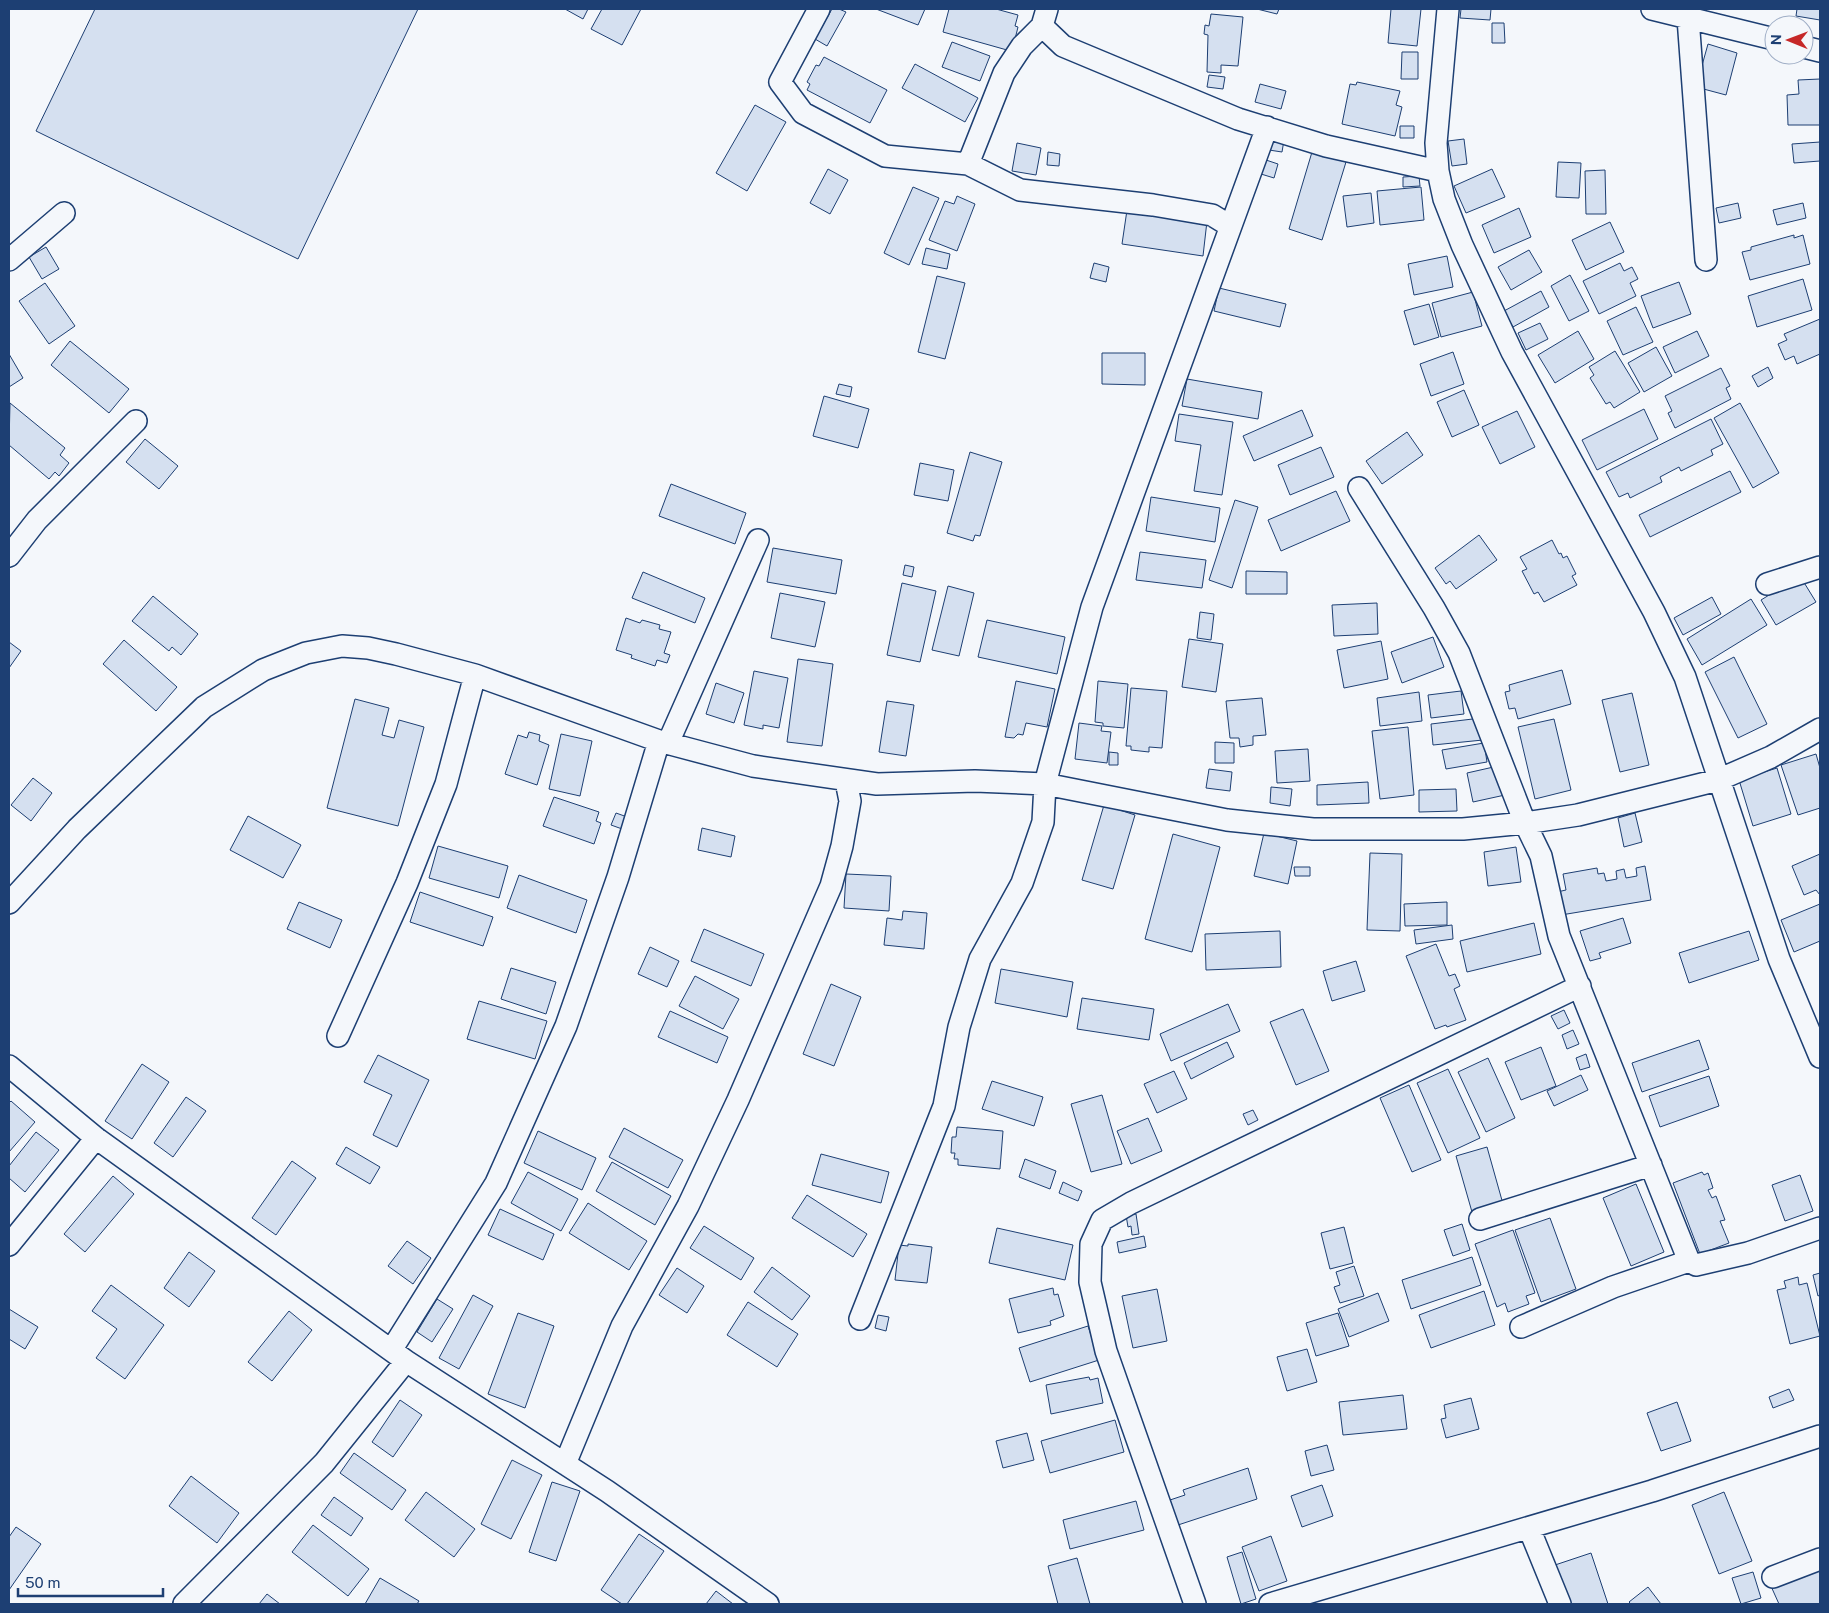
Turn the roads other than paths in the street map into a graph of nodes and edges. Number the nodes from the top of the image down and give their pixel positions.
1 (819, 9) edge
2 (1448, 9) edge
3 (1655, 9) edge
4 (1045, 18) edge
5 (1688, 18) junction
6 (1764, 37) edge
7 (1266, 127) junction
8 (968, 164) junction
9 (1438, 171) junction
10 (64, 212) dead end
11 (1230, 226) junction
12 (9, 260) edge
13 (1706, 260) dead end
14 (136, 421) dead end
15 (1359, 488) dead end
16 (758, 540) dead end
17 (9, 556) edge
18 (1820, 567) edge
19 (1767, 584) dead end
20 (475, 675) junction
21 (1820, 729) edge
22 (663, 742) junction
23 (1718, 780) junction
24 (846, 781) junction
25 (1045, 784) junction
26 (1525, 823) junction
27 (9, 904) edge
28 (1580, 986) junction
29 (338, 1036) dead end
30 (1820, 1057) edge
31 (9, 1066) edge
32 (96, 1138) junction
33 (1651, 1165) junction
34 (1480, 1219) dead end
35 (1820, 1228) edge
36 (9, 1245) edge
37 (1689, 1261) junction
38 (860, 1319) dead end
39 (1522, 1327) dead end
40 (399, 1355) junction
41 (1820, 1436) edge
42 (565, 1464) junction
43 (1529, 1528) junction
44 (1820, 1559) edge
45 (1773, 1578) dead end
46 (1312, 1599) edge
47 (184, 1604) edge
48 (768, 1604) edge
49 (1194, 1604) edge
50 (1270, 1604) edge
51 (1560, 1604) edge

1 - 8 street
2 - 9 street
3 - 5 street
4 - 7 street
4 - 8 street
5 - 6 street
5 - 13 street
7 - 9 street
7 - 11 street
8 - 11 street
9 - 23 street
10 - 12 street
11 - 25 street
14 - 17 street
15 - 26 street
16 - 22 street
18 - 19 street
20 - 22 street
20 - 27 street
20 - 29 street
21 - 23 street
22 - 24 street
22 - 40 street
23 - 26 street
23 - 30 street
24 - 25 street
24 - 42 street
25 - 26 street
25 - 38 street
26 - 28 street
28 - 33 street
28 - 49 street
31 - 32 street
32 - 36 street
32 - 40 street
33 - 34 street
33 - 37 street
35 - 37 street
37 - 39 street
40 - 42 street
40 - 47 street
41 - 43 street
42 - 48 street
43 - 46 street
43 - 51 street
44 - 45 street
46 - 50 street

